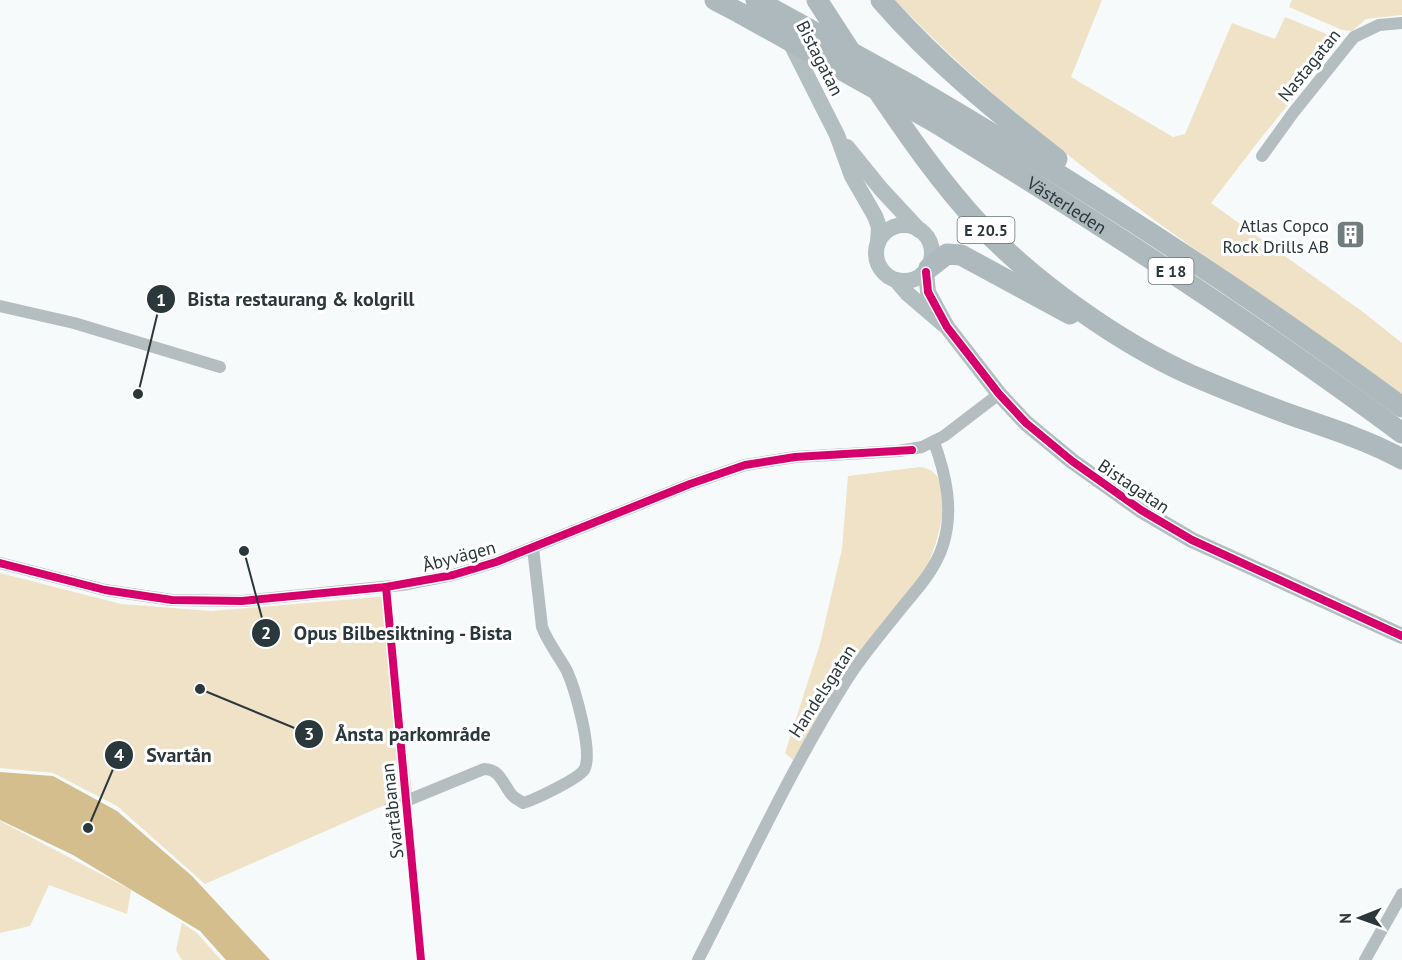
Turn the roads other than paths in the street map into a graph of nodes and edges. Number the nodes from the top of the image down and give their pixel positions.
1 (715, 0) edge
2 (767, 0) edge
3 (817, 0) edge
4 (880, 0) edge
5 (748, 7) edge
6 (1402, 23) edge
7 (837, 135) junction
8 (1262, 156) dead end
9 (1091, 194) junction
10 (919, 230) junction
11 (878, 243) junction
12 (927, 270) junction
13 (896, 280) junction
14 (0, 306) edge
15 (947, 327) junction
16 (1151, 354) junction
17 (220, 367) dead end
18 (999, 394) junction
19 (1402, 407) edge
20 (1402, 433) edge
21 (934, 442) junction
22 (1402, 459) edge
23 (533, 548) junction
24 (0, 563) edge
25 (1402, 636) edge
26 (390, 808) dead end
27 (1402, 894) edge
28 (698, 960) edge
29 (1365, 960) edge

1 - 5 highway, Västerleden / E 18
2 - 7 street, Bistagatan / E 20.5
3 - 16 highway, E 20.5
4 - 9 highway
5 - 9 highway, Västerleden / E 18, bridge
5 - 20 highway, Västerleden / E 18, bridge
6 - 8 street, Nastagatan
7 - 10 street, Bistagatan / E 20.5
7 - 11 street, Bistagatan / E 20.5
9 - 19 highway, Västerleden / E 18
10 - 11 street
10 - 12 street, E 20.5
11 - 13 street, E 20.5
12 - 13 street, E 20.5
12 - 15 street, Bistagatan / E 20.5
12 - 16 highway, E 20.5
13 - 15 street, Bistagatan / E 20.5
14 - 17 street
15 - 18 street, Bistagatan / E 20.5
16 - 22 highway, E 20.5
18 - 21 street, Åbyvägen
18 - 25 street, Bistagatan
21 - 23 street, Åbyvägen
21 - 28 street, Handelsgatan
23 - 24 street, Åbyvägen
23 - 26 street
27 - 29 street

